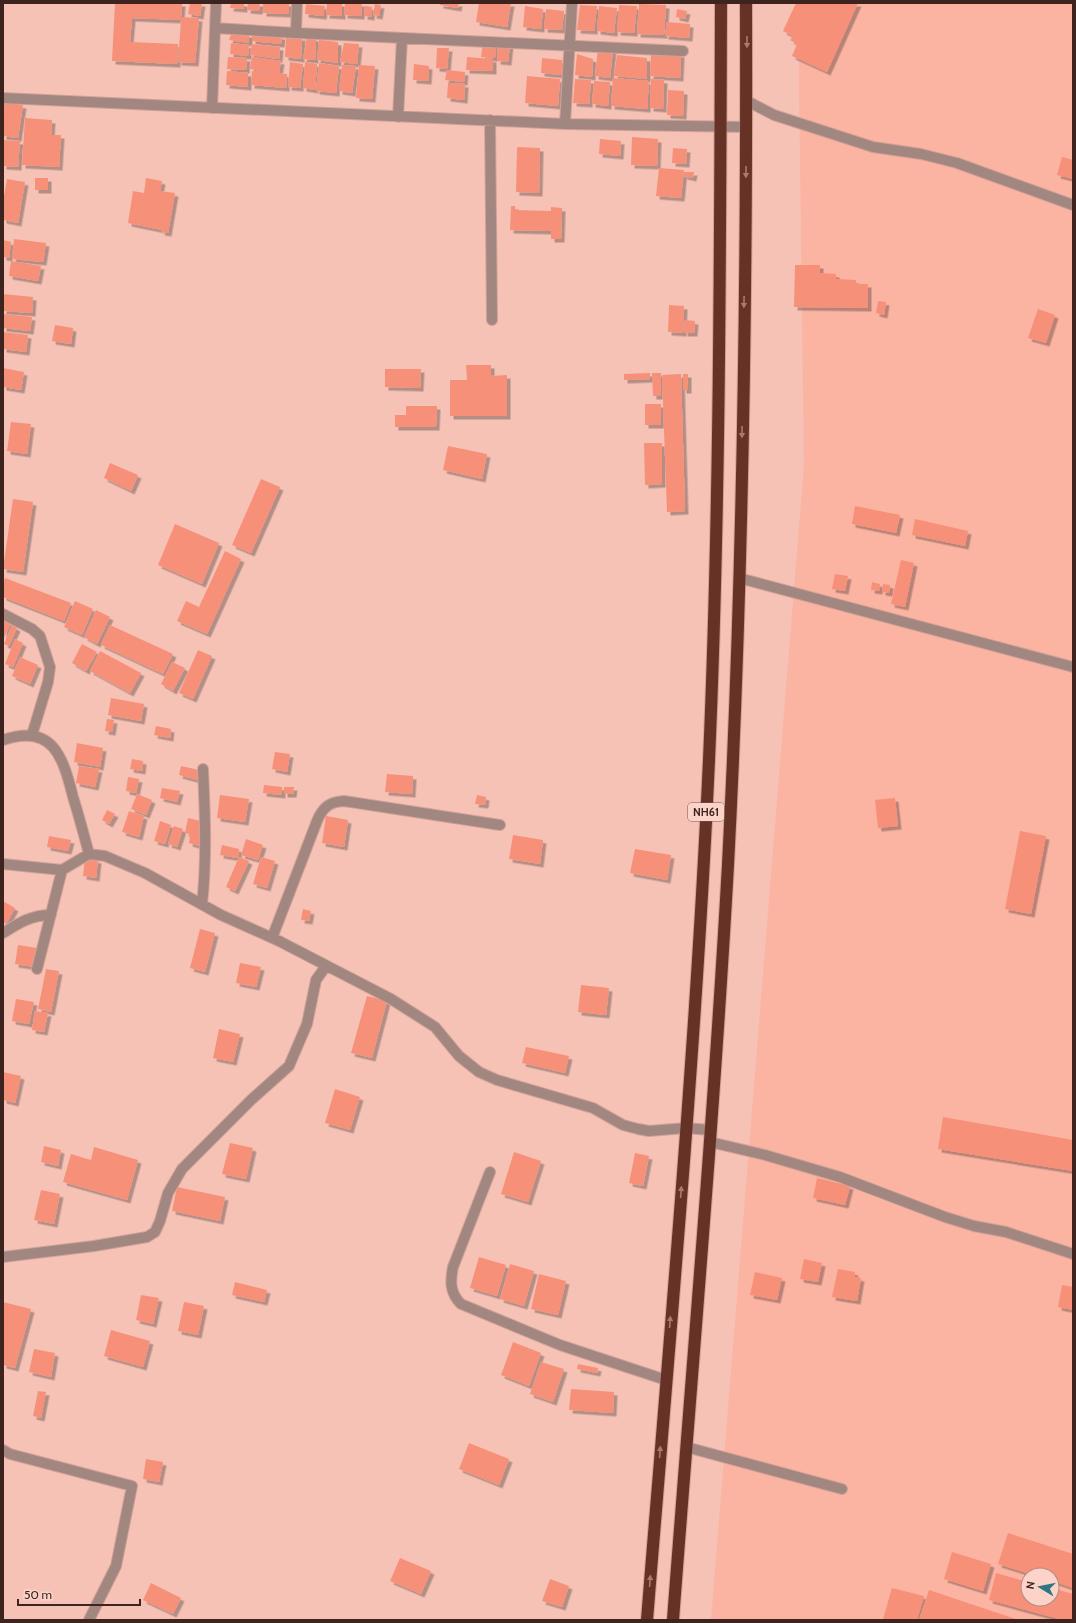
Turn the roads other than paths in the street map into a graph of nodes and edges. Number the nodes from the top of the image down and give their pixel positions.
1 (216, 3) edge
2 (297, 3) edge
3 (572, 3) edge
4 (722, 3) edge
5 (746, 3) edge
6 (215, 28) junction
7 (296, 33) junction
8 (402, 38) junction
9 (570, 45) junction
10 (683, 51) dead end
11 (3, 98) edge
12 (747, 101) junction
13 (212, 108) junction
14 (398, 117) junction
15 (490, 120) junction
16 (565, 124) junction
17 (721, 127) junction
18 (747, 127) junction
19 (1073, 205) edge
20 (492, 320) dead end
21 (739, 578) junction
22 (3, 614) edge
23 (1073, 668) edge
24 (32, 735) junction
25 (3, 740) edge
26 (203, 769) dead end
27 (500, 824) dead end
28 (89, 854) junction
29 (3, 864) edge
30 (62, 870) junction
31 (202, 904) junction
32 (51, 916) junction
33 (3, 932) edge
34 (272, 938) junction
35 (326, 966) junction
36 (37, 969) dead end
37 (686, 1128) junction
38 (710, 1136) junction
39 (490, 1172) dead end
40 (1073, 1254) edge
41 (3, 1257) edge
42 (666, 1380) junction
43 (686, 1447) junction
44 (3, 1450) edge
45 (842, 1489) dead end
46 (89, 1620) edge
47 (647, 1620) edge
48 (673, 1620) edge

1 - 6 street
2 - 7 street
3 - 9 street
4 - 17 highway, NH61
5 -> 12 highway, NH61
6 - 7 street
6 - 13 street
7 - 8 street
8 - 9 street
8 - 14 street
9 - 10 street
9 - 16 street
11 - 13 street
12 - 18 highway, NH61
12 - 19 street
13 - 14 street
14 - 15 street
15 - 16 street
15 - 20 street
16 - 17 street
17 - 18 street
17 - 37 highway, NH61
18 -> 21 highway, NH61
21 - 23 street
21 - 38 highway, NH61
22 - 24 street
24 - 25 street
24 - 28 street
26 - 31 street
27 - 34 street
28 - 30 street
28 - 31 street
29 - 30 street
30 - 32 street
31 - 34 street
32 - 33 street
32 - 36 street
34 - 35 street
35 - 37 street
35 - 41 street
37 - 38 street
42 -> 37 highway, NH61
38 - 40 street
38 - 43 highway, NH61
39 - 42 street
47 -> 42 highway, NH61
43 - 45 street
43 - 48 highway, NH61
44 - 46 street

